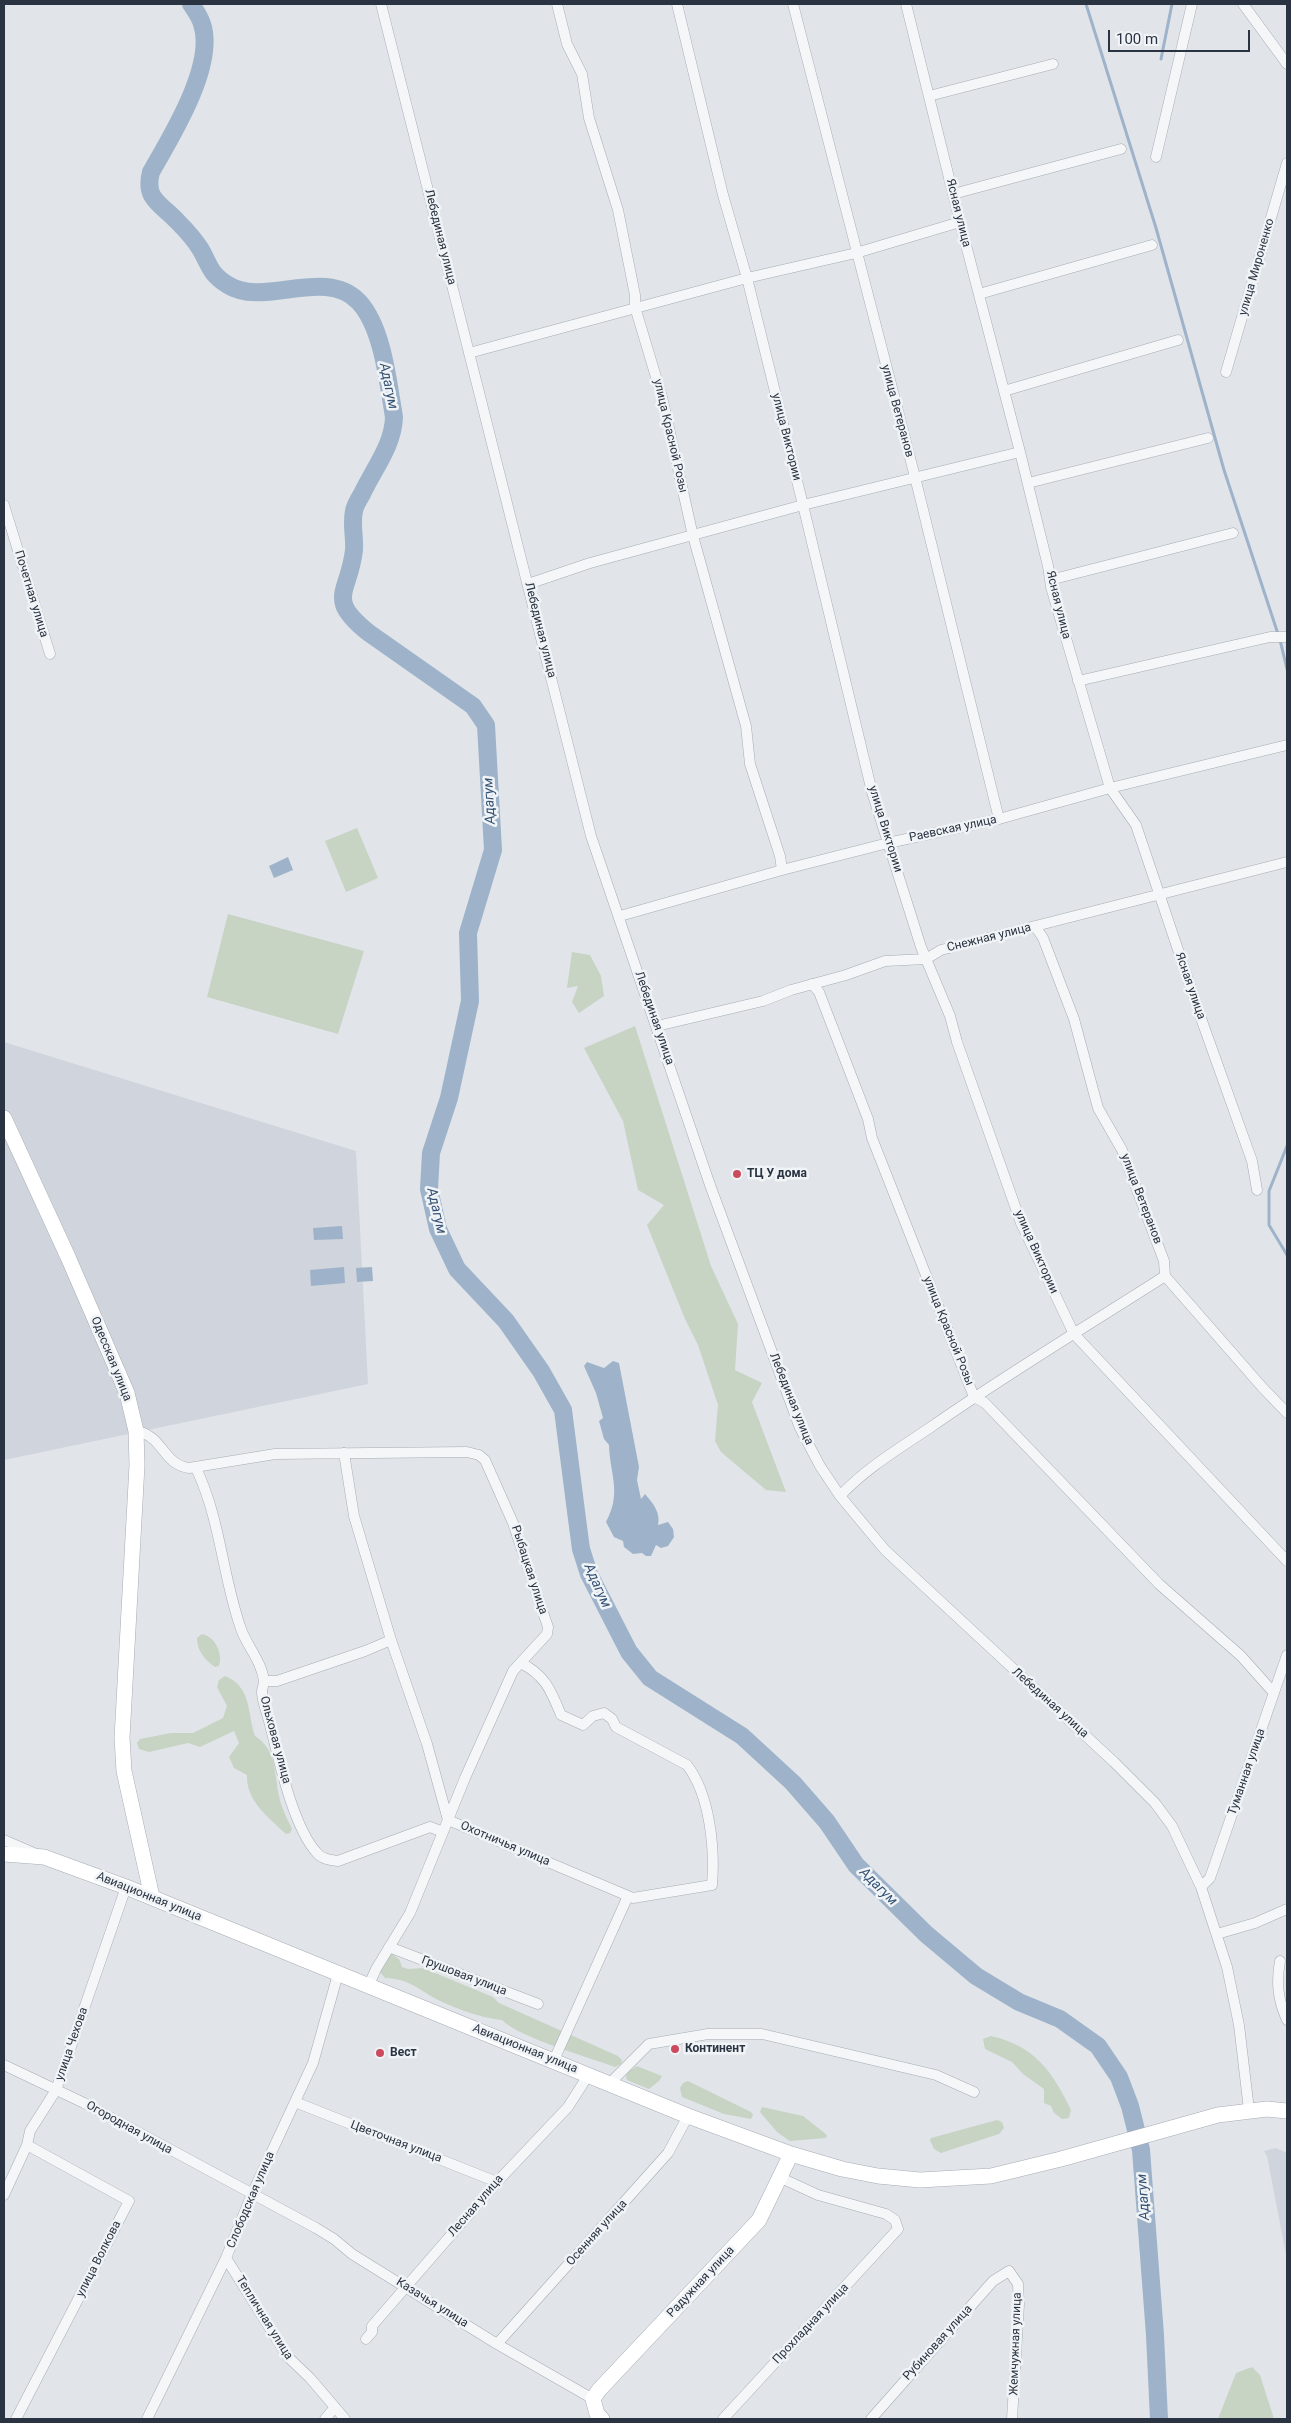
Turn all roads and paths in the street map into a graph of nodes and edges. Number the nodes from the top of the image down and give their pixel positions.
1 (381, 4) edge
2 (557, 4) edge
3 (677, 4) edge
4 (793, 4) edge
5 (906, 4) edge
6 (1192, 4) edge
7 (1243, 4) edge
8 (1053, 64) dead end
9 (1287, 64) edge
10 (929, 96) junction
11 (1121, 149) dead end
12 (1156, 157) dead end
13 (1287, 163) edge
14 (953, 194) junction
15 (960, 222) junction
16 (1152, 245) dead end
17 (856, 253) junction
18 (747, 278) junction
19 (979, 294) junction
20 (634, 308) junction
21 (1178, 340) dead end
22 (468, 353) junction
23 (1226, 372) dead end
24 (1004, 391) junction
25 (1208, 438) dead end
26 (1020, 452) junction
27 (915, 477) junction
28 (1028, 483) junction
29 (4, 505) edge
30 (803, 505) junction
31 (1233, 532) dead end
32 (692, 536) junction
33 (1050, 580) junction
34 (528, 584) junction
35 (1287, 636) edge
36 (50, 654) dead end
37 (1078, 681) junction
38 (1287, 745) edge
39 (1110, 788) junction
40 (999, 819) junction
41 (888, 843) junction
42 (1287, 862) edge
43 (782, 870) junction
44 (1158, 894) junction
45 (620, 916) junction
46 (1035, 926) junction
47 (926, 959) junction
48 (812, 984) junction
49 (657, 1026) junction
50 (4, 1118) edge
51 (1257, 1190) dead end
52 (1165, 1276) junction
53 (1074, 1334) junction
54 (974, 1397) junction
55 (1287, 1412) edge
56 (136, 1431) junction
57 (344, 1454) junction
58 (196, 1468) junction
59 (840, 1496) junction
60 (1287, 1561) edge
61 (391, 1640) junction
62 (1287, 1655) edge
63 (521, 1663) junction
64 (264, 1681) junction
65 (1274, 1693) junction
66 (448, 1820) junction
67 (443, 1832) junction
68 (4, 1840) edge
69 (4, 1854) edge
70 (44, 1857) junction
71 (126, 1887) junction
72 (1201, 1887) junction
73 (628, 1896) junction
74 (152, 1898) junction
75 (1287, 1909) edge
76 (1217, 1934) junction
77 (389, 1948) junction
78 (1280, 1961) dead end
79 (338, 1974) junction
80 (368, 1986) junction
81 (538, 2004) dead end
82 (1287, 2020) edge
83 (554, 2060) junction
84 (4, 2065) edge
85 (589, 2074) junction
86 (610, 2083) junction
87 (56, 2090) junction
88 (974, 2092) dead end
89 (295, 2102) junction
90 (1249, 2110) junction
91 (1287, 2111) edge
92 (688, 2116) junction
93 (27, 2145) junction
94 (792, 2154) junction
95 (781, 2178) junction
96 (497, 2182) junction
97 (252, 2194) junction
98 (4, 2195) edge
99 (226, 2258) junction
100 (1009, 2271) joint
101 (406, 2286) junction
102 (366, 2339) dead end
103 (497, 2344) junction
104 (593, 2399) junction
105 (335, 2407) junction
106 (16, 2419) edge
107 (147, 2419) edge
108 (325, 2419) edge
109 (345, 2419) edge
110 (602, 2419) edge
111 (724, 2419) edge
112 (870, 2419) edge
113 (1012, 2419) edge

1 - 22 street, Лебединая улица
2 - 20 street, улица Красной Розы
3 - 18 street, улица Виктории
4 - 17 street, улица Ветеранов
5 - 10 street, Ясная улица
6 - 12 street
7 - 9 street
8 - 10 street
10 - 14 street, Ясная улица
11 - 14 street
13 - 23 street, улица Мироненко
14 - 15 street, Ясная улица
15 - 17 street
15 - 19 street, Ясная улица
16 - 19 street
17 - 18 street
17 - 27 street, улица Ветеранов
18 - 20 street
18 - 30 street, улица Виктории
19 - 24 street, Ясная улица
20 - 22 street
20 - 32 street, улица Красной Розы
21 - 24 street
22 - 34 street, Лебединая улица
24 - 26 street, Ясная улица
25 - 28 street
26 - 27 street
26 - 28 street, Ясная улица
27 - 30 street
27 - 40 street, улица Ветеранов
28 - 33 street, Ясная улица
29 - 36 street, Почетная улица
30 - 32 street
30 - 41 street, улица Виктории
31 - 33 street
32 - 34 street
32 - 43 street, улица Красной Розы
33 - 37 street, Ясная улица
34 - 45 street, Лебединая улица
35 - 37 street
37 - 39 street, Ясная улица
38 - 39 street, Раевская улица
39 - 40 street, Раевская улица
39 - 44 street, Ясная улица
40 - 41 street, Раевская улица
41 - 43 street, Раевская улица
41 - 47 street, улица Виктории
42 - 44 street, Снежная улица
43 - 45 street, Раевская улица
44 - 46 street, Снежная улица
44 - 51 street, Ясная улица
45 - 49 street, Лебединая улица
46 - 47 street, Снежная улица
46 - 52 street, улица Ветеранов
47 - 48 street, Снежная улица
47 - 53 street, улица Виктории
48 - 49 street, Снежная улица
48 - 54 street, улица Красной Розы
49 - 59 street, Лебединая улица
50 - 56 main road, Одесская улица
52 - 53 street
52 - 55 street
53 - 54 street
53 - 60 street, улица Виктории
54 - 59 street
54 - 65 street, улица Красной Розы
56 - 58 street
56 - 74 main road, Одесская улица
57 - 58 street
57 - 61 street, Охотничья улица
57 - 63 street, Рыбацкая улица
58 - 64 street, Ольховая улица
59 - 72 street, Лебединая улица
61 - 64 street
61 - 66 street, Охотничья улица
62 - 65 street, Туманная улица
63 - 66 street
63 - 73 street, Охотничья улица
64 - 67 street, Ольховая улица
65 - 72 street, Туманная улица
66 - 67 street
66 - 73 street, Охотничья улица
67 - 77 street
68 - 70 street, Авиационная улица
69 - 70 main road
70 - 71 main road, Авиационная улица
71 - 74 main road, Авиационная улица
71 - 87 street, улица Чехова
72 - 76 street, Лебединая улица
73 - 83 street
74 - 79 main road, Авиационная улица
75 - 76 street
76 - 90 street, Лебединая улица
77 - 80 street
77 - 81 street, Грушовая улица
78 - 82 street
79 - 80 main road, Авиационная улица
79 - 89 street, Слободская улица
80 - 83 main road, Авиационная улица
83 - 85 main road, Авиационная улица
84 - 87 street, Огородная улица
85 - 86 main road, Авиационная улица
85 - 96 street, Лесная улица
86 - 88 street
86 - 92 main road, Авиационная улица
87 - 93 street, улица Чехова
87 - 97 street, Огородная улица
89 - 96 street, Цветочная улица
89 - 97 street, Слободская улица
90 - 91 main road, Авиационная улица
90 - 94 main road, Авиационная улица
92 - 94 main road, Авиационная улица
92 - 103 street, Осенняя улица
93 - 98 street, улица Чехова
93 - 106 street, улица Волкова
94 - 95 main road, Радужная улица
95 - 104 main road, Радужная улица
95 - 111 street, Прохладная улица
96 - 101 street, Лесная улица
97 - 99 street, Слободская улица
97 - 101 street, Казачья улица
99 - 105 street, Тепличная улица
99 - 107 street, Слободская улица
100 - 112 street, Рубиновая улица
100 - 113 street, Жемчужная улица
101 - 102 street, Лесная улица
101 - 103 street, Казачья улица
103 - 104 street, Казачья улица
104 - 110 main road
105 - 108 street
105 - 109 street, Тепличная улица

